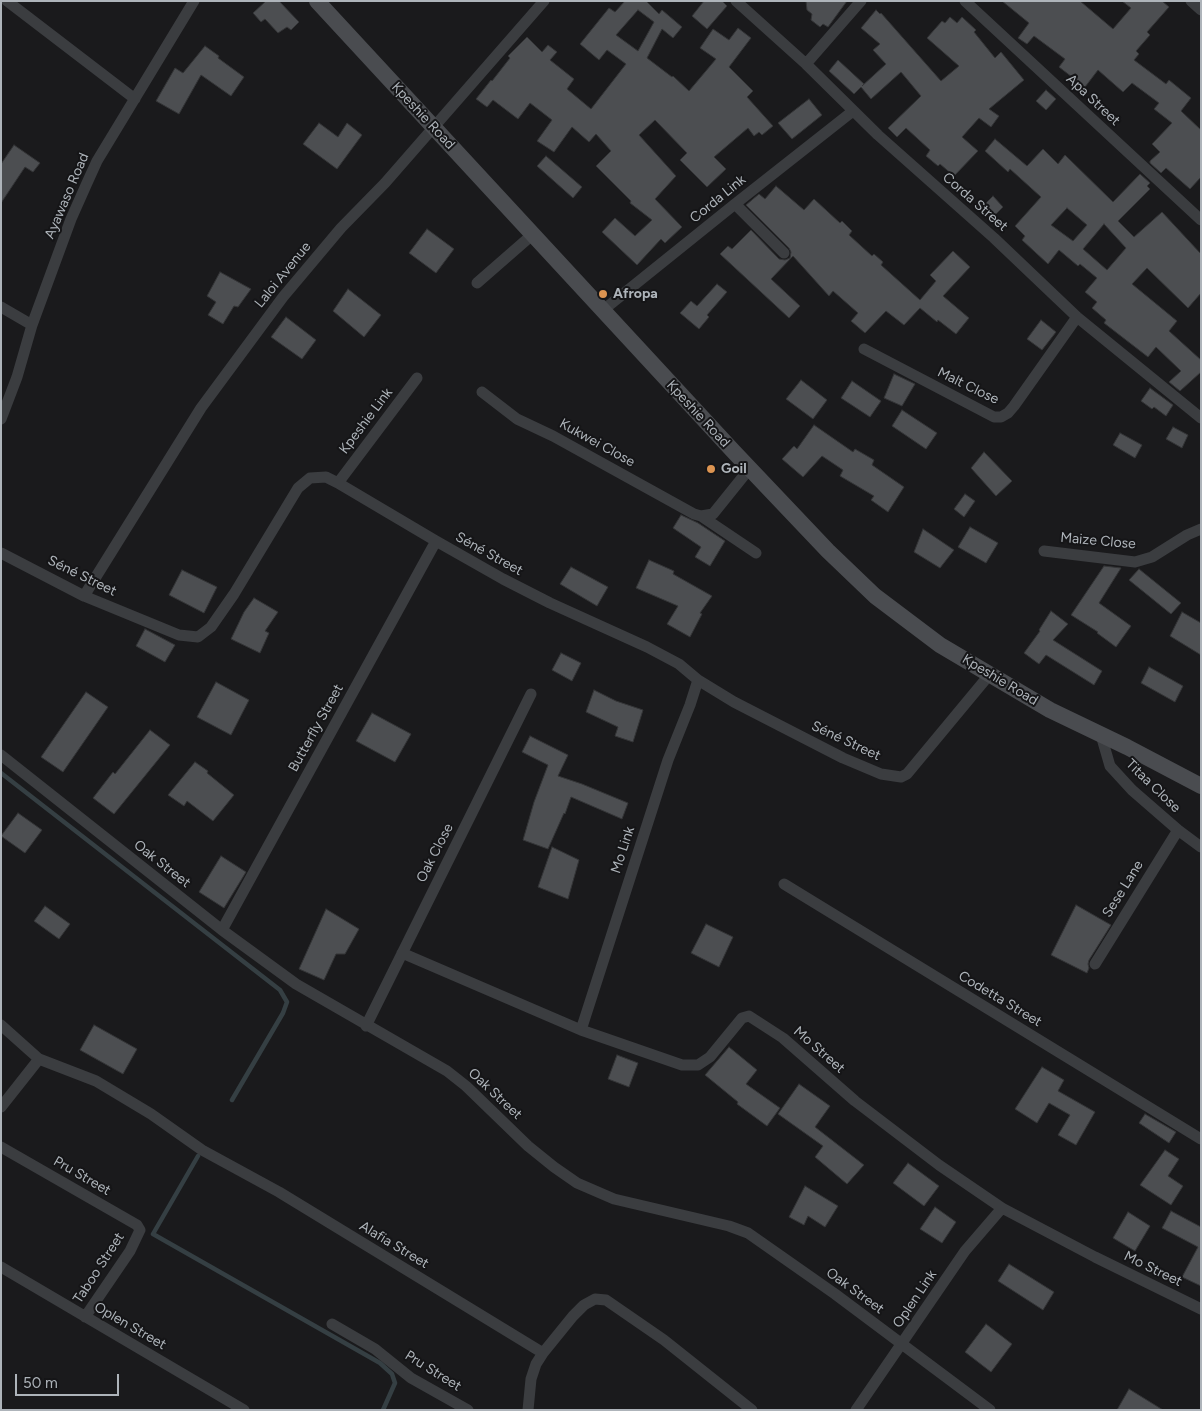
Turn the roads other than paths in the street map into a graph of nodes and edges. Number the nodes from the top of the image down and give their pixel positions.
1 (7, 1) edge
2 (194, 1) edge
3 (317, 1) edge
4 (544, 1) edge
5 (736, 1) edge
6 (861, 1) edge
7 (966, 1) edge
8 (1191, 1) edge
9 (1201, 10) edge
10 (806, 64) junction
11 (135, 99) junction
12 (853, 111) junction
13 (434, 127) junction
14 (735, 204) junction
15 (1201, 220) edge
16 (532, 234) junction
17 (784, 253) dead end
18 (477, 283) dead end
19 (1, 308) edge
20 (602, 311) junction
21 (1077, 317) junction
22 (32, 325) junction
23 (864, 349) dead end
24 (417, 378) dead end
25 (482, 392) dead end
26 (1201, 418) edge
27 (1, 419) edge
28 (750, 468) junction
29 (338, 483) junction
30 (701, 516) junction
31 (1201, 529) edge
32 (436, 541) junction
33 (1044, 551) dead end
34 (1, 553) edge
35 (756, 553) dead end
36 (84, 596) junction
37 (990, 674) junction
38 (698, 680) junction
39 (532, 694) dead end
40 (1101, 735) junction
41 (1, 755) edge
42 (1201, 786) edge
43 (1178, 830) junction
44 (1201, 847) edge
45 (784, 884) dead end
46 (222, 930) junction
47 (402, 953) junction
48 (1095, 964) dead end
49 (1, 1025) edge
50 (366, 1026) junction
51 (581, 1030) junction
52 (39, 1059) junction
53 (1, 1107) edge
54 (1201, 1139) edge
55 (1, 1147) edge
56 (1002, 1208) junction
57 (138, 1235) joint
58 (1, 1268) edge
59 (1201, 1309) edge
60 (85, 1317) junction
61 (332, 1324) dead end
62 (902, 1344) junction
63 (543, 1353) junction
64 (244, 1410) edge
65 (468, 1410) edge
66 (528, 1410) edge
67 (752, 1410) edge
68 (856, 1410) edge
69 (990, 1410) edge

1 - 11 street
2 - 11 street, Ayawaso Road
3 - 13 street, Kpeshie Road
4 - 13 street, Laloi Avenue
5 - 10 street, Corda Street
6 - 10 street
7 - 15 street, Apa Street
8 - 9 street
10 - 12 street, Corda Street
11 - 22 street, Ayawaso Road
12 - 14 street, Corda Link
12 - 21 street, Corda Street
13 - 16 street, Kpeshie Road
13 - 36 street, Laloi Avenue
14 - 17 street
14 - 20 street, Corda Link
16 - 18 street
16 - 20 street, Kpeshie Road
19 - 22 street
20 - 28 street, Kpeshie Road
21 - 23 street, Malt Close
21 - 26 street, Corda Street
22 - 27 street, Ayawaso Road
24 - 29 street, Kpeshie Link
25 - 30 street, Kukwei Close
28 - 30 street
28 - 37 street, Kpeshie Road
29 - 32 street, Séné Street
29 - 36 street, Séné Street
30 - 35 street, Kukwei Close
31 - 33 street, Maize Close
32 - 38 street, Séné Street
32 - 46 street, Butterfly Street
34 - 36 street, Séné Street
37 - 38 street, Séné Street
37 - 40 street, Kpeshie Road
38 - 51 street, Mo Link
39 - 47 street, Oak Close
40 - 42 street, Kpeshie Road
40 - 43 street, Titaa Close
41 - 46 street, Oak Street
43 - 44 street, Titaa Close
43 - 48 street, Sese Lane
45 - 54 street, Codetta Street
46 - 50 street, Oak Street
47 - 50 street, Oak Close
47 - 51 street, Mo Street
49 - 52 street, Alafia Street
50 - 62 street, Oak Street
51 - 56 street, Mo Street
52 - 53 street
52 - 63 street, Alafia Street
55 - 57 street, Pru Street
56 - 59 street, Mo Street
56 - 62 street, Oplen Link
57 - 60 street, Taboo Street
58 - 60 street, Oplen Street
60 - 64 street, Oplen Street
61 - 65 street, Pru Street
62 - 68 street, Oplen Link
62 - 69 street, Oak Street
63 - 66 street
63 - 67 street

